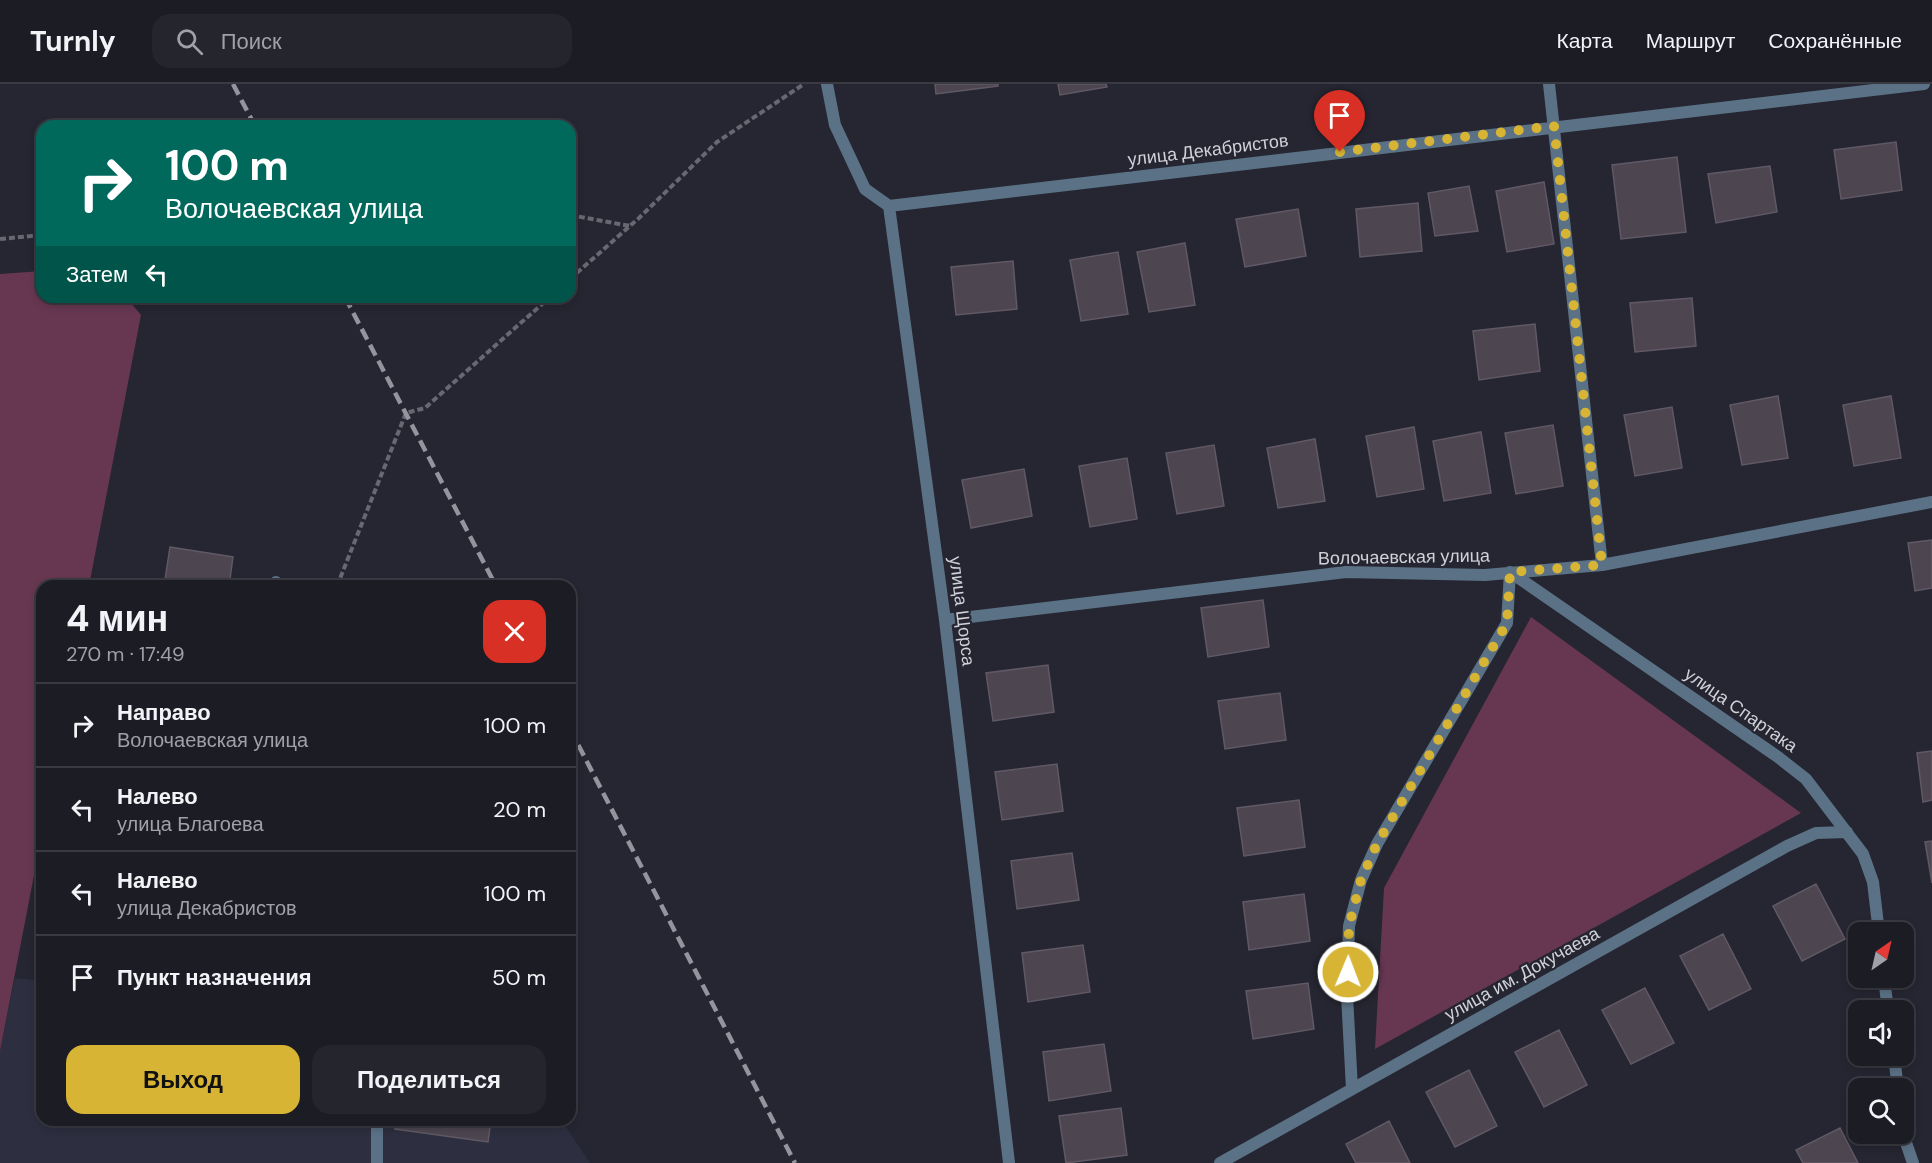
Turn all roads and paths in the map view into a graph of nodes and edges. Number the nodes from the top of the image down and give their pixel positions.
1 (804, 84) edge
2 (827, 84) edge
3 (1550, 84) edge
4 (1924, 84) edge
5 (1554, 126) junction
6 (889, 206) junction
7 (576, 216) edge
8 (630, 226) junction
9 (36, 236) edge
10 (0, 239) edge
11 (576, 274) edge
12 (543, 303) edge
13 (1932, 502) edge
14 (1602, 565) junction
15 (1510, 572) junction
16 (339, 580) edge
17 (945, 620) junction
18 (1847, 832) junction
19 (1878, 922) edge
20 (1352, 1089) junction
21 (377, 1126) edge
22 (1906, 1144) edge
23 (377, 1163) edge
24 (1009, 1163) edge
25 (1220, 1163) edge
26 (1913, 1163) edge

1 - 8 path
2 - 6 street
3 - 5 street
4 - 5 street, улица Декабристов
5 - 6 street, улица Декабристов
5 - 14 street
6 - 17 street, улица Щорса
7 - 8 path
8 - 11 path
9 - 10 path
12 - 16 path
13 - 14 street, Волочаевская улица
14 - 15 street, Волочаевская улица
15 - 17 street, Волочаевская улица
15 - 18 street, улица Спартака
15 - 20 street
17 - 24 street, улица Щорса
18 - 19 street, улица Спартака
18 - 20 street, улица им. Докучаева
20 - 25 street, улица им. Докучаева
21 - 23 street
22 - 26 street

